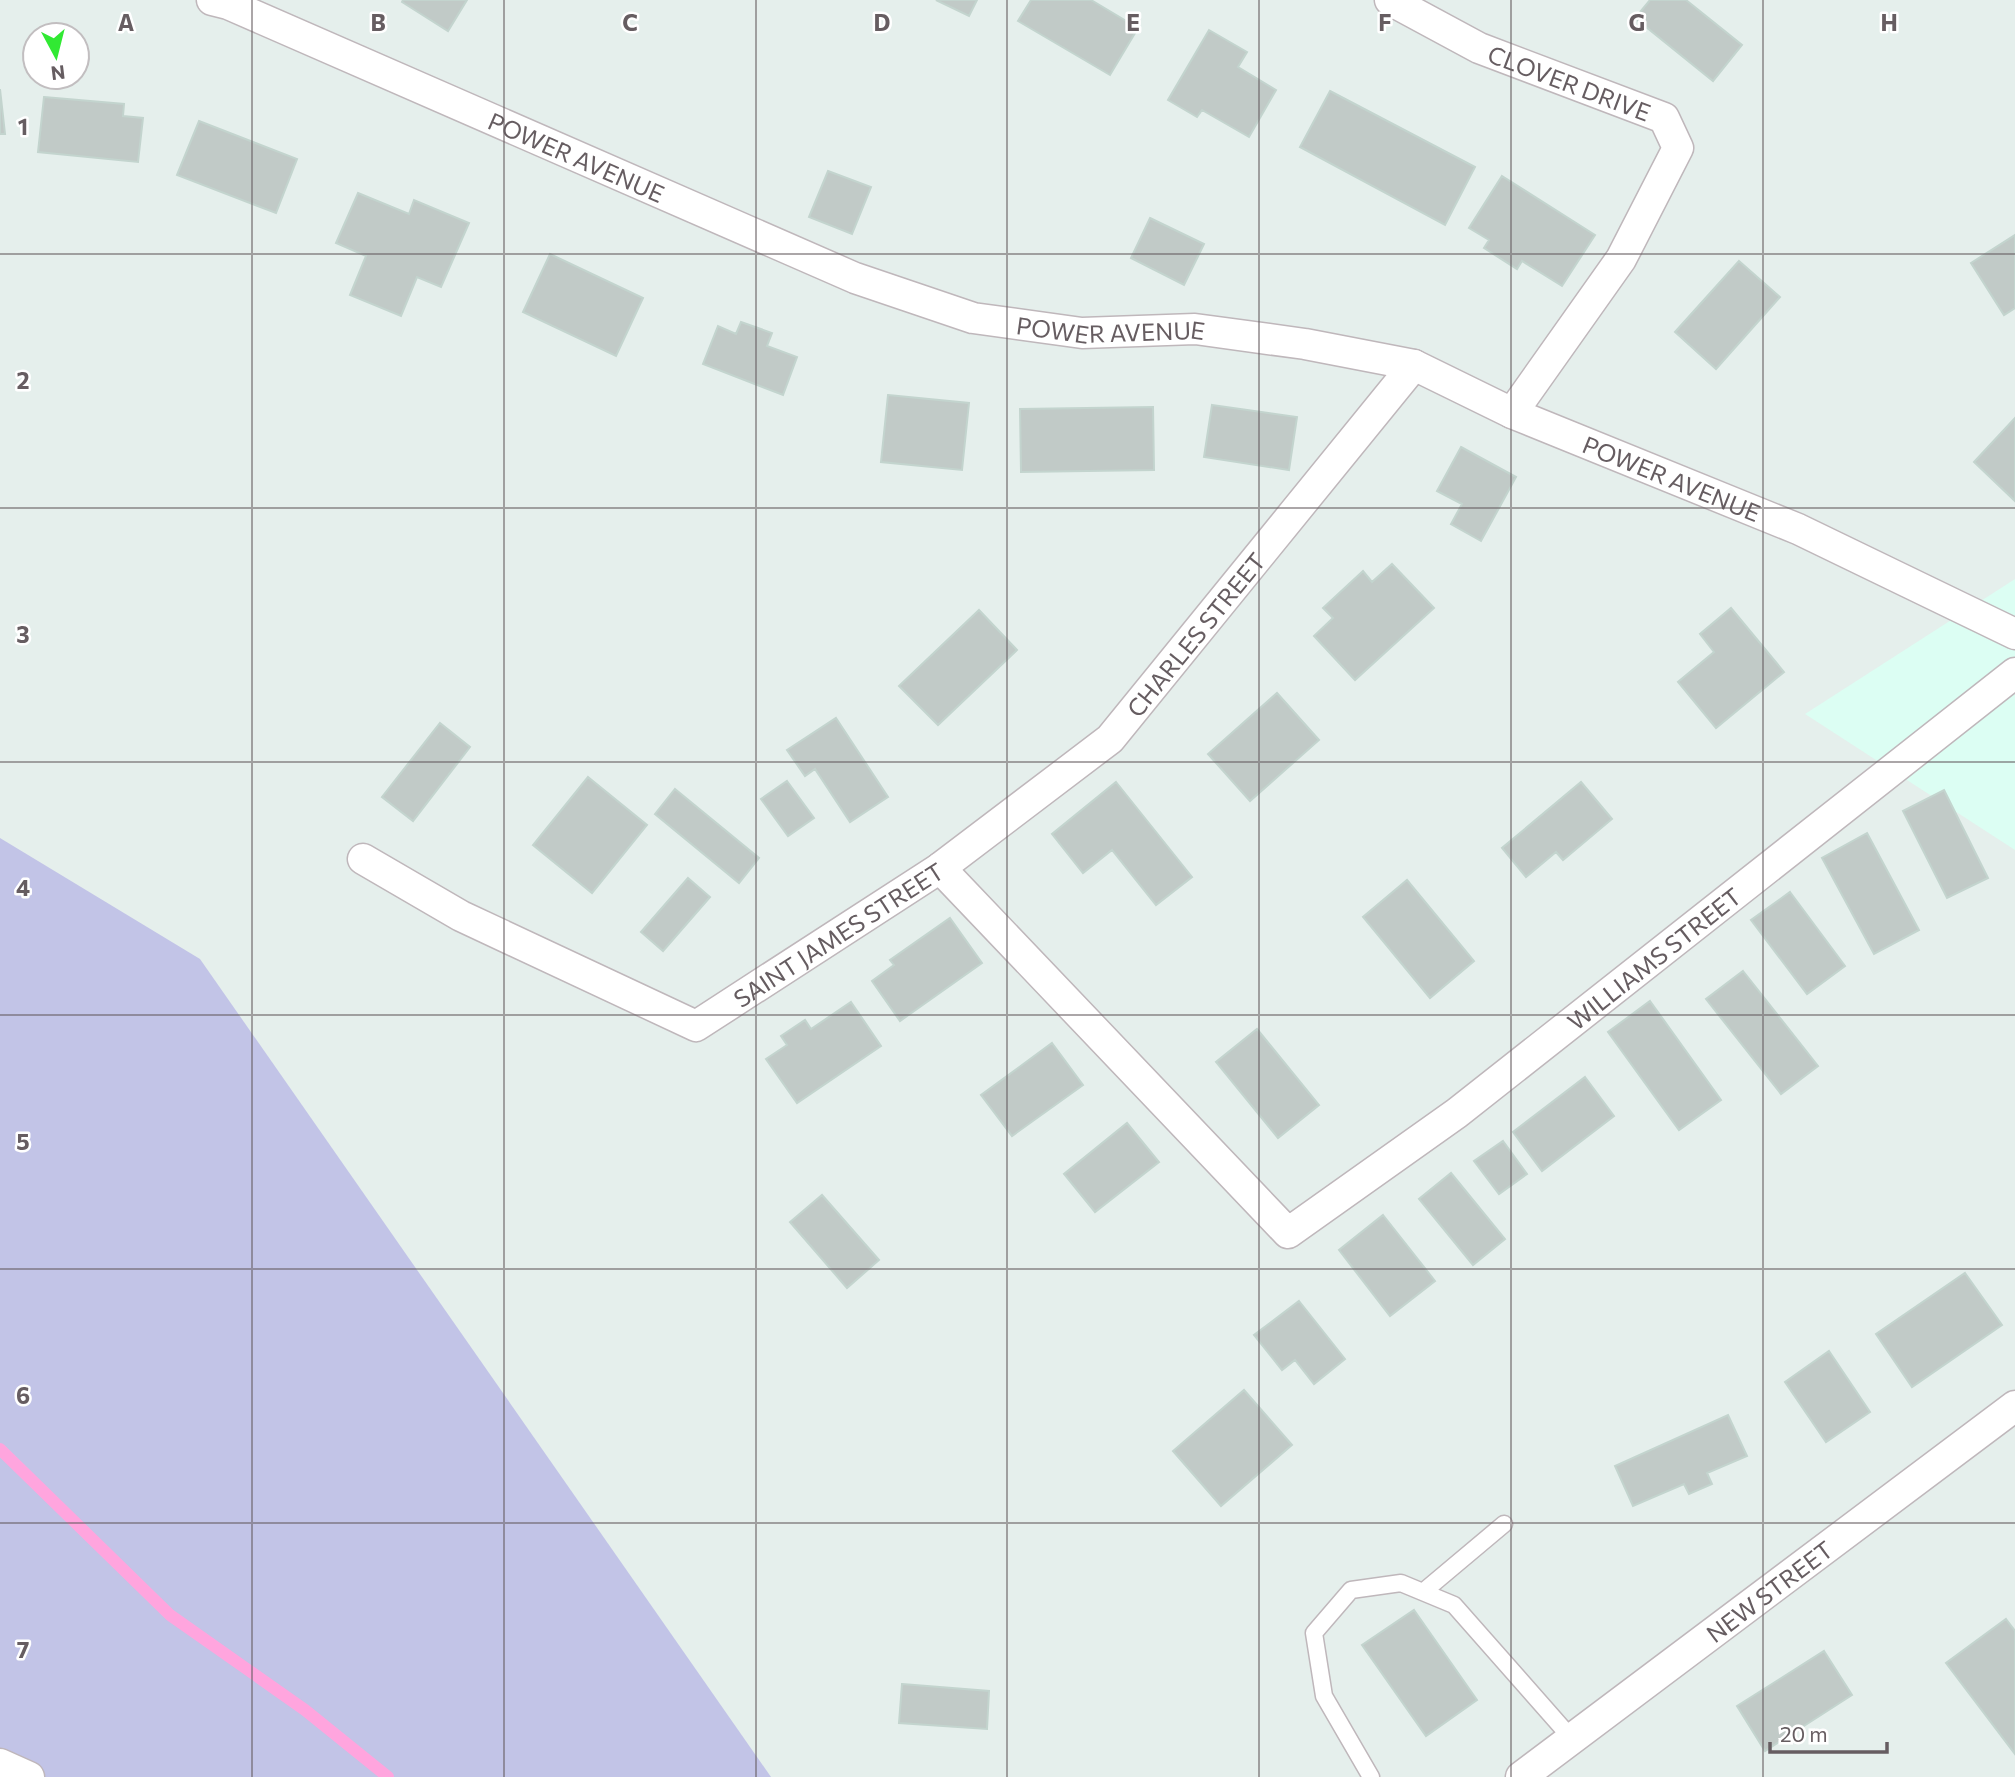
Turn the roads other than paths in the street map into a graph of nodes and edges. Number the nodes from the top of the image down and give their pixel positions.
1 (1390, 0) edge
2 (223, 1) edge
3 (1414, 365) junction
4 (1512, 414) junction
5 (2015, 634) edge
6 (2015, 673) edge
7 (363, 859) dead end
8 (940, 868) junction
9 (1288, 1233) joint
10 (2015, 1406) edge
11 (1504, 1524) dead end
12 (1423, 1592) junction
13 (1573, 1740) junction
14 (0, 1764) edge
15 (29, 1777) edge
16 (1371, 1777) edge
17 (1521, 1777) edge

1 - 4 street, CLOVER DRIVE
2 - 3 street, POWER AVENUE
3 - 4 street, POWER AVENUE
3 - 8 street, CHARLES STREET
4 - 5 street, POWER AVENUE
6 - 9 street, WILLIAMS STREET
7 - 8 street, SAINT JAMES STREET
8 - 9 street, SAINT JAMES STREET
10 - 13 street, NEW STREET
11 - 12 lane
12 - 13 lane
12 - 16 lane
13 - 17 street, NEW STREET
14 - 15 street

